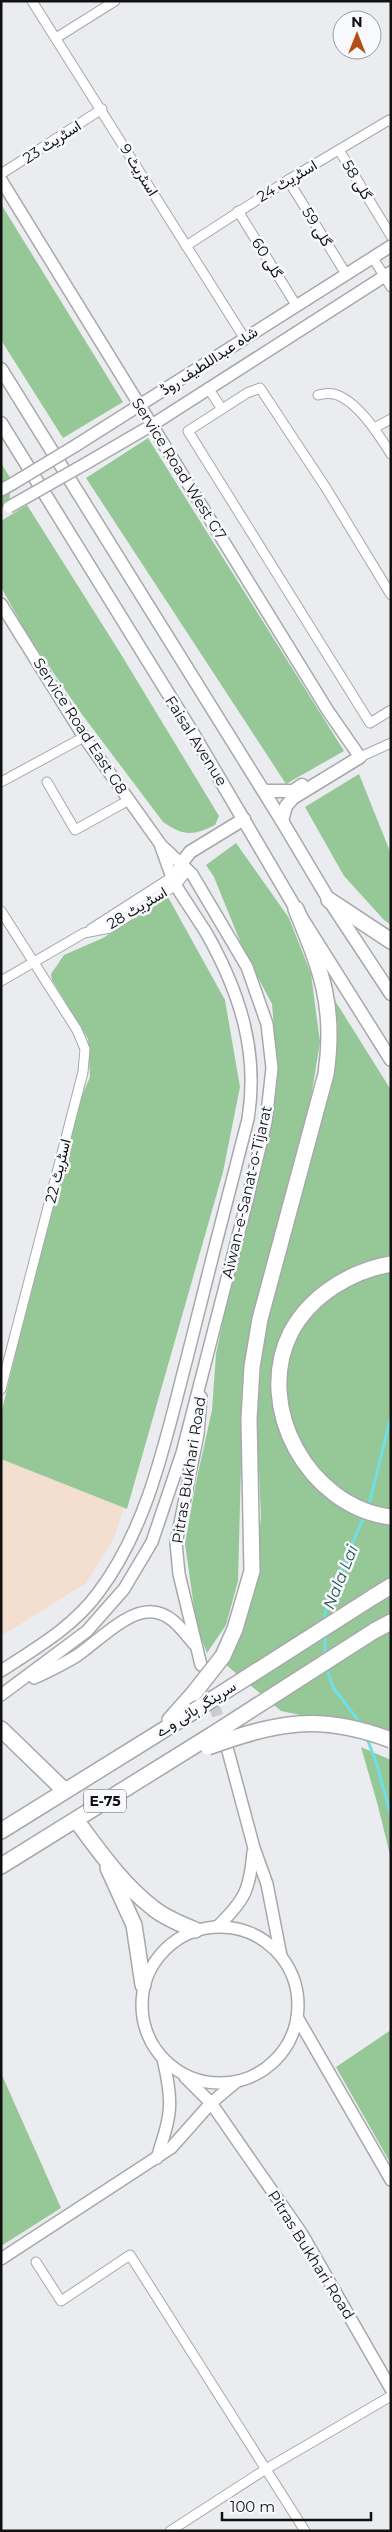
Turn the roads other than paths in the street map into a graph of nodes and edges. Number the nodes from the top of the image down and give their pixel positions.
1 (32, 1) edge
2 (115, 1) edge
3 (56, 38) junction
4 (102, 109) junction
5 (390, 121) edge
6 (338, 150) junction
7 (1, 174) edge
8 (1, 180) edge
9 (288, 180) junction
10 (238, 211) junction
11 (391, 236) edge
12 (186, 246) junction
13 (391, 246) edge
14 (373, 258) junction
15 (346, 274) junction
16 (387, 274) edge
17 (391, 287) edge
18 (296, 305) junction
19 (245, 339) junction
20 (1, 369) edge
21 (208, 388) junction
22 (318, 395) dead end
23 (140, 406) junction
24 (222, 409) junction
25 (391, 419) edge
26 (1, 423) edge
27 (152, 425) junction
28 (374, 428) junction
29 (391, 454) edge
30 (1, 490) edge
31 (5, 510) edge
32 (391, 595) edge
33 (1, 604) edge
34 (391, 710) edge
35 (84, 737) junction
36 (391, 743) edge
37 (360, 757) junction
38 (1, 782) edge
39 (46, 782) dead end
40 (264, 791) junction
41 (129, 800) junction
42 (244, 819) junction
43 (282, 820) junction
44 (161, 845) junction
45 (185, 867) junction
46 (174, 881) junction
47 (329, 900) junction
48 (296, 909) junction
49 (1, 911) edge
50 (221, 924) junction
51 (206, 932) junction
52 (391, 941) edge
53 (366, 954) junction
54 (34, 962) junction
55 (1, 981) edge
56 (391, 982) edge
57 (391, 994) edge
58 (391, 1060) edge
59 (391, 1264) edge
60 (204, 1362) junction
61 (1, 1389) edge
62 (145, 1504) junction
63 (164, 1511) junction
64 (388, 1517) edge
65 (391, 1586) edge
66 (391, 1622) edge
67 (195, 1645) junction
68 (201, 1665) tunnel mouth
69 (1, 1670) edge
70 (6, 1692) edge
71 (1, 1730) edge
72 (158, 1734) junction
73 (391, 1740) edge
74 (209, 1741) junction
75 (228, 1752) dead end
76 (65, 1791) junction
77 (76, 1820) junction
78 (1, 1830) edge
79 (254, 1848) junction
80 (103, 1858) junction
81 (1, 1866) edge
82 (218, 1926) junction
83 (194, 1930) junction
84 (281, 1956) junction
85 (143, 1985) junction
86 (297, 2017) junction
87 (163, 2059) junction
88 (181, 2073) junction
89 (237, 2081) junction
90 (211, 2104) junction
91 (157, 2158) junction
92 (391, 2180) edge
93 (1, 2259) edge
94 (36, 2262) dead end
95 (391, 2389) edge
96 (391, 2396) edge
97 (266, 2469) junction
98 (170, 2531) edge
99 (305, 2531) edge

1 - 3 street, اسٹریٹ 9
2 - 3 street
3 - 4 street, اسٹریٹ 9
4 - 7 street, اسٹریٹ 23
4 - 12 street, اسٹریٹ 9
5 - 6 street, اسٹریٹ 24
6 - 9 street, اسٹریٹ 24
6 - 11 street, گلی 58
8 - 23 street, Service Road West G7
9 - 10 street, اسٹریٹ 24
9 - 15 street, گلی 59
10 - 12 street, اسٹریٹ 24
10 - 18 street, گلی 60
12 - 19 street, اسٹریٹ 9
13 - 14 street, شاہ عبداللطیف روڈ
14 - 15 street, شاہ عبداللطیف روڈ
14 - 16 street
15 - 18 street, شاہ عبداللطیف روڈ
16 - 17 street
16 - 21 street, شاہ عبداللطیف روڈ
18 - 19 street, شاہ عبداللطیف روڈ
19 - 23 street, شاہ عبداللطیف روڈ
20 - 40 main road, Faisal Avenue
21 - 24 street
21 - 27 street, شاہ عبداللطیف روڈ
22 - 28 street
23 - 27 street, Service Road West G7
23 - 30 street, شاہ عبداللطیف روڈ, bridge
24 - 32 street
24 - 34 street
25 - 28 street
26 - 42 main road, Faisal Avenue
27 - 31 street, شاہ عبداللطیف روڈ, bridge
27 - 37 street, Service Road West G7
28 - 29 street
33 - 35 street, Service Road East G8
35 - 38 street
35 - 41 street, Service Road East G8
36 - 37 street
37 - 40 main road
37 - 43 main road
39 - 41 street
40 - 43 main road, Faisal Avenue
41 - 44 street, Service Road East G8
42 - 45 main road
42 - 48 main road, Faisal Avenue
43 - 47 main road, Faisal Avenue
44 - 45 street, Aiwan-e-Sanat-o-Tijarat
44 - 46 street, Aiwan-e-Sanat-o-Tijarat
45 - 46 street
45 - 50 street, Aiwan-e-Sanat-o-Tijarat
46 - 51 street, Aiwan-e-Sanat-o-Tijarat
46 - 54 street, اسٹریٹ 28
47 - 52 highway
47 - 53 main road, Faisal Avenue
48 - 58 main road, Faisal Avenue
48 - 72 highway, bridge
49 - 54 street, اسٹریٹ 22
50 - 51 street
50 - 60 street, Aiwan-e-Sanat-o-Tijarat
51 - 62 street, Aiwan-e-Sanat-o-Tijarat
53 - 56 street
53 - 57 main road, Faisal Avenue
54 - 55 street, اسٹریٹ 28
54 - 61 street, اسٹریٹ 22
59 - 64 highway
60 - 63 street, Aiwan-e-Sanat-o-Tijarat
60 - 67 street, Pitras Bukhari Road
62 - 63 street
62 - 69 street, Aiwan-e-Sanat-o-Tijarat
63 - 70 street, Aiwan-e-Sanat-o-Tijarat
65 - 72 highway, سرینگر ہائی وے / E-75, bridge
66 - 74 highway, سرینگر ہائی وے / E-75, bridge
67 - 68 street, Pitras Bukhari Road
67 - 70 street
71 - 76 highway
72 - 76 highway, سرینگر ہائی وے / E-75
73 - 74 highway, bridge
74 - 77 highway, سرینگر ہائی وے / E-75
75 - 79 street
76 - 78 highway, سرینگر ہائی وے / E-75
77 - 80 highway
77 - 81 highway, سرینگر ہائی وے / E-75
79 - 82 street
79 - 84 street
80 - 83 highway
80 - 85 highway
82 - 83 street
82 - 84 street
83 - 85 street
84 - 86 street
85 - 87 street
86 - 89 street
86 - 92 street
87 - 88 street
87 - 91 street
88 - 89 street
88 - 90 street, Pitras Bukhari Road
89 - 90 street
90 - 91 street
90 - 95 street, Pitras Bukhari Road
91 - 93 street
94 - 97 street
96 - 97 street
97 - 98 street
97 - 99 street

